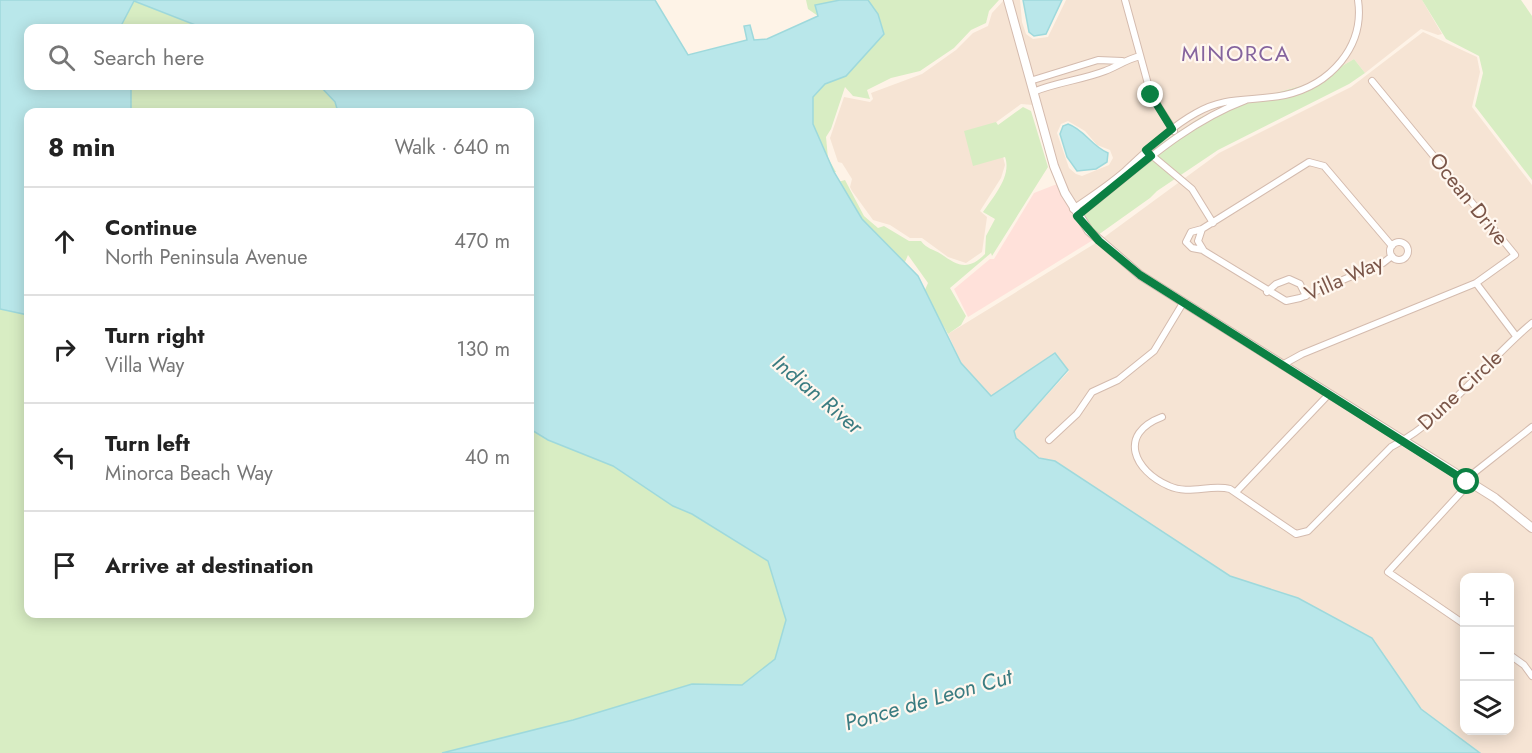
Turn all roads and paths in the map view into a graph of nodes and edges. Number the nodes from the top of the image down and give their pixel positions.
1 (1008, 0) edge
2 (1125, 0) edge
3 (1358, 0) edge
4 (1140, 56) junction
5 (1122, 61) junction
6 (1030, 81) junction
7 (1372, 81) dead end
8 (1033, 92) junction
9 (1248, 99) junction
10 (1172, 129) junction
11 (1178, 135) junction
12 (1148, 153) junction
13 (1075, 212) junction
14 (1213, 223) junction
15 (1202, 229) junction
16 (1392, 246) junction
17 (1203, 250) junction
18 (1392, 256) junction
19 (1476, 283) junction
20 (1267, 292) junction
21 (1306, 296) junction
22 (1183, 303) junction
23 (1532, 323) edge
24 (1516, 336) junction
25 (1282, 365) junction
26 (1329, 394) junction
27 (1162, 417) dead end
28 (1532, 427) edge
29 (1049, 440) dead end
30 (1404, 441) junction
31 (1467, 482) junction
32 (1236, 492) junction
33 (1532, 528) edge
34 (1460, 621) edge
35 (1514, 658) edge
36 (1532, 663) edge
37 (1524, 665) junction
38 (1532, 676) edge

1 - 6 street
2 - 4 street
3 - 9 street
4 - 5 street
4 - 10 street
5 - 6 street
5 - 8 street
6 - 8 street
7 - 19 street, Ocean Drive
8 - 13 street
9 - 10 street
9 - 11 street
10 - 11 street
10 - 12 street
11 - 12 street
12 - 13 street
12 - 14 street
13 - 22 street
14 - 15 street, Villa Way
14 - 16 street, Villa Way
15 - 17 street
15 - 17 street
16 - 18 street
16 - 18 street
17 - 20 street, Villa Way
18 - 21 street, Villa Way
19 - 24 street, Dune Circle
19 - 25 street, Ocean Drive
20 - 21 street, Villa Way
20 - 21 street
22 - 25 street
22 - 29 street
23 - 24 street, Dune Circle
24 - 30 street, Dune Circle
25 - 26 street
26 - 30 street
26 - 32 street
27 - 32 street
28 - 31 street
30 - 31 street
30 - 32 street, Dune Circle
31 - 33 street
31 - 34 street
35 - 37 street
36 - 37 street
37 - 38 street

